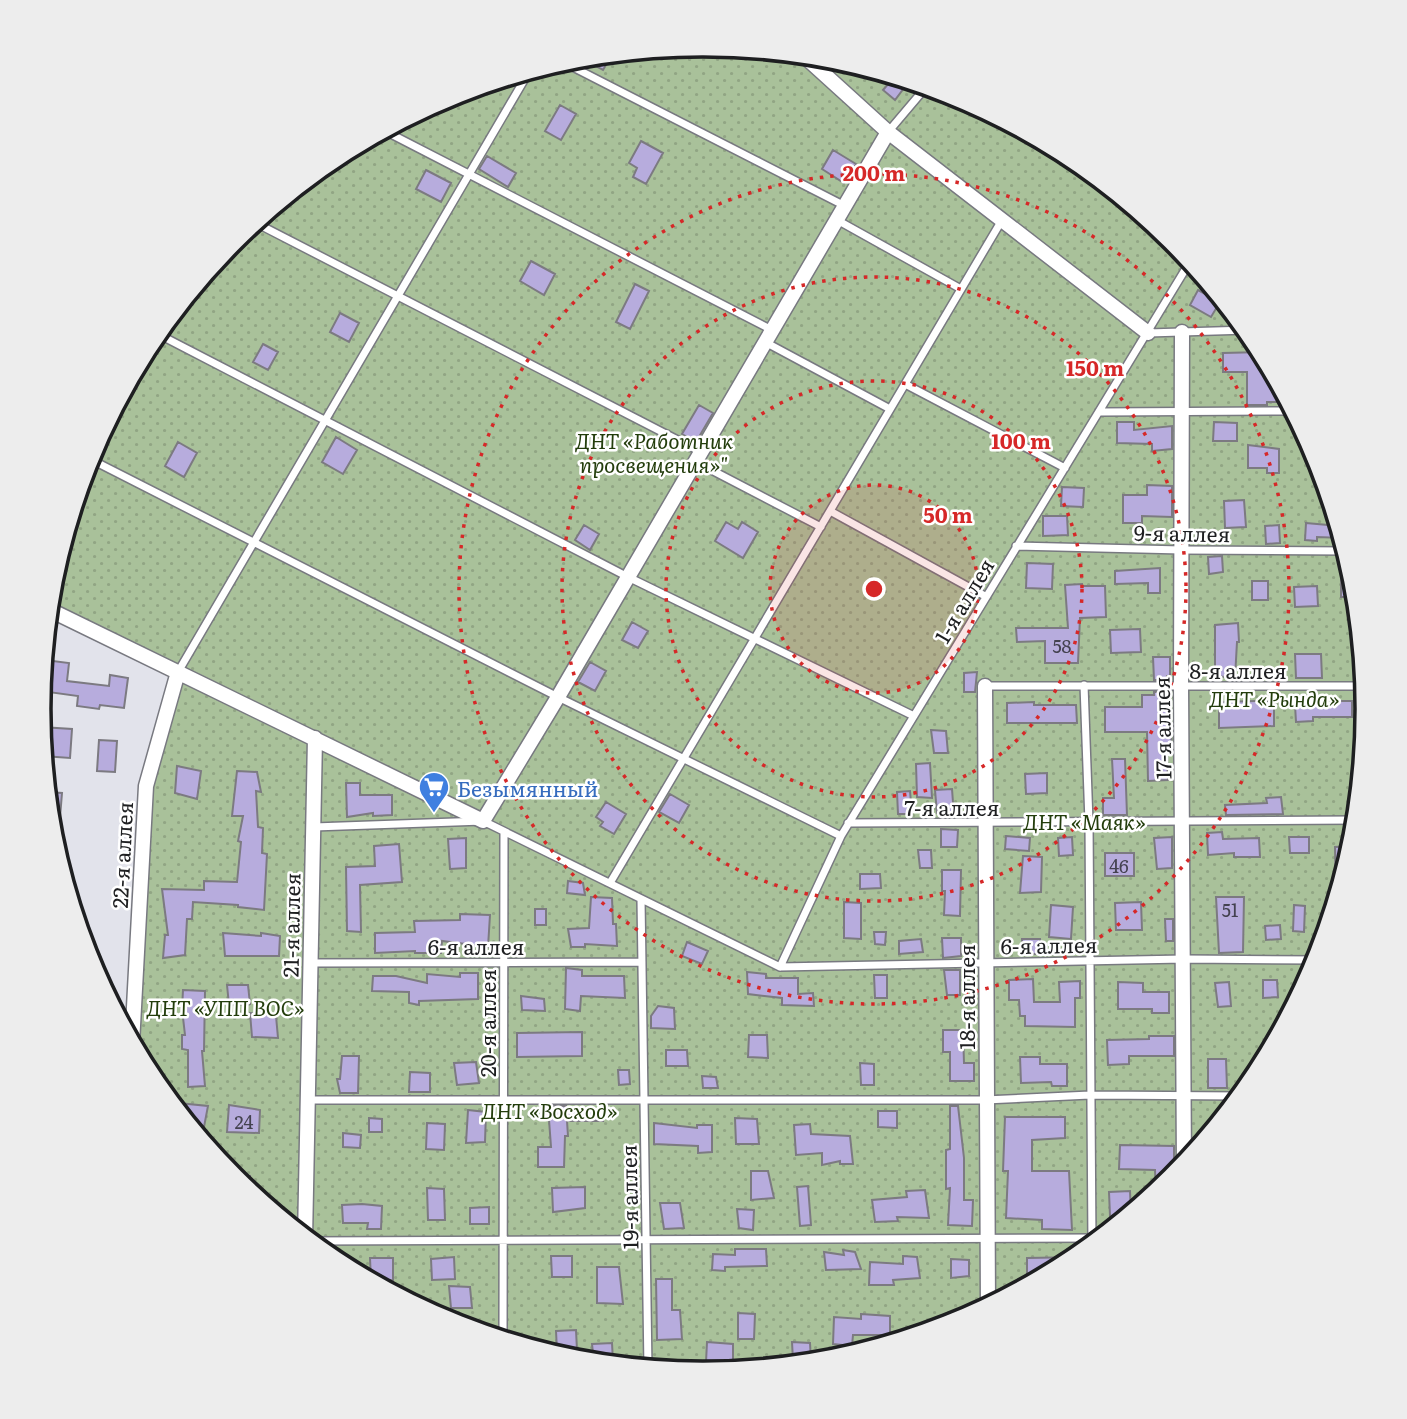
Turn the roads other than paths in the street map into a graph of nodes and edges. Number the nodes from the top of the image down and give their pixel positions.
1 (816, 66) edge
2 (577, 69) edge
3 (523, 83) edge
4 (920, 94) edge
5 (888, 132) junction
6 (392, 136) edge
7 (469, 175) junction
8 (845, 206) junction
9 (836, 220) junction
10 (1002, 220) junction
11 (264, 227) edge
12 (1185, 270) edge
13 (961, 289) junction
14 (398, 296) junction
15 (1234, 330) edge
16 (1182, 332) junction
17 (1148, 333) junction
18 (769, 336) junction
19 (167, 339) edge
20 (905, 384) junction
21 (890, 409) junction
22 (1182, 411) junction
23 (1284, 411) edge
24 (1100, 412) junction
25 (325, 420) junction
26 (698, 457) junction
27 (99, 463) edge
28 (1065, 468) junction
29 (830, 511) junction
30 (821, 527) junction
31 (254, 542) junction
32 (1016, 546) junction
33 (1182, 550) junction
34 (1336, 551) edge
35 (628, 576) junction
36 (985, 596) junction
37 (58, 614) edge
38 (755, 638) junction
39 (178, 672) junction
40 (985, 685) joint
41 (1084, 685) junction
42 (1181, 686) junction
43 (1355, 686) edge
44 (558, 697) junction
45 (914, 716) junction
46 (315, 738) junction
47 (684, 759) junction
48 (1347, 820) edge
49 (483, 821) junction
50 (1182, 821) junction
51 (1089, 822) junction
52 (848, 823) junction
53 (985, 824) junction
54 (313, 827) junction
55 (505, 832) junction
56 (841, 836) junction
57 (610, 883) junction
58 (641, 899) junction
59 (1184, 959) junction
60 (1307, 960) edge
61 (1088, 961) junction
62 (310, 962) junction
63 (504, 962) junction
64 (642, 962) junction
65 (986, 962) junction
66 (780, 967) junction
67 (133, 1026) edge
68 (1090, 1096) junction
69 (1184, 1096) junction
70 (1229, 1096) edge
71 (644, 1099) junction
72 (308, 1100) junction
73 (504, 1100) junction
74 (985, 1100) junction
75 (1184, 1151) edge
76 (306, 1227) edge
77 (1093, 1233) edge
78 (987, 1239) junction
79 (324, 1240) edge
80 (503, 1241) junction
81 (646, 1241) junction
82 (1080, 1242) edge
83 (988, 1297) edge
84 (503, 1331) edge
85 (648, 1360) edge

1 - 5 street
2 - 8 lane
3 - 7 lane
4 - 5 lane
5 - 8 street
5 - 10 street
6 - 7 lane
7 - 14 lane
7 - 18 lane
8 - 9 street
9 - 13 lane
9 - 18 street
10 - 13 lane
10 - 17 street
11 - 14 lane
12 - 17 lane, 1-я аллея
13 - 20 lane
14 - 25 lane
14 - 26 lane
15 - 16 lane
16 - 17 lane
16 - 22 street, 17-я аллея
17 - 24 lane, 1-я аллея
18 - 21 lane
18 - 26 street
19 - 25 lane
20 - 21 lane
20 - 28 lane
21 - 29 lane
22 - 23 lane
22 - 24 lane
22 - 33 street, 17-я аллея
24 - 28 lane, 1-я аллея
25 - 31 lane
25 - 35 lane
26 - 30 lane
26 - 35 street
27 - 31 lane
28 - 32 lane, 1-я аллея
29 - 30 lane
29 - 36 lane
30 - 38 lane
31 - 39 lane
31 - 44 lane
32 - 33 lane, 9-я аллея
32 - 36 lane, 1-я аллея
33 - 34 lane, 9-я аллея
33 - 42 street, 17-я аллея
35 - 38 lane
35 - 44 street
36 - 45 lane, 1-я аллея
37 - 39 street
38 - 45 lane
38 - 47 lane
39 - 46 street
39 - 67 street, 22-я аллея
40 - 41 lane, 8-я аллея
40 - 53 street, 18-я аллея
41 - 42 lane, 8-я аллея
41 - 51 lane
42 - 43 lane, 8-я аллея
42 - 50 street, 17-я аллея
44 - 47 lane
44 - 49 street
45 - 52 lane, 1-я аллея
46 - 49 street
46 - 54 street, 21-я аллея
47 - 56 lane
47 - 57 lane
48 - 50 lane, 7-я аллея
49 - 54 lane
49 - 55 lane
50 - 51 lane, 7-я аллея
50 - 59 street, 17-я аллея
51 - 53 lane, 7-я аллея
51 - 61 lane
52 - 53 lane, 7-я аллея
52 - 56 lane, 1-я аллея
53 - 65 street, 18-я аллея
54 - 62 street, 21-я аллея
55 - 57 lane
55 - 63 lane, 20-я аллея
56 - 66 lane, 1-я аллея
57 - 58 lane
58 - 64 lane, 19-я аллея
58 - 66 lane
59 - 60 lane, 6-я аллея
59 - 61 lane, 6-я аллея
59 - 69 street, 17-я аллея
61 - 65 lane, 6-я аллея
61 - 68 lane
62 - 63 lane, 6-я аллея
62 - 72 street, 21-я аллея
63 - 64 lane, 6-я аллея
63 - 73 lane, 20-я аллея
64 - 71 lane, 19-я аллея
65 - 66 lane, 6-я аллея
65 - 74 street, 18-я аллея
68 - 69 lane
68 - 74 lane
68 - 77 lane
69 - 70 lane
69 - 75 street, 17-я аллея
71 - 73 lane
71 - 74 lane
71 - 81 lane, 19-я аллея
72 - 73 lane
72 - 76 street, 21-я аллея
73 - 80 lane, 20-я аллея
74 - 78 street, 18-я аллея
78 - 81 lane
78 - 82 lane
78 - 83 street, 18-я аллея
79 - 80 lane
80 - 81 lane
80 - 84 lane, 20-я аллея
81 - 85 lane, 19-я аллея

